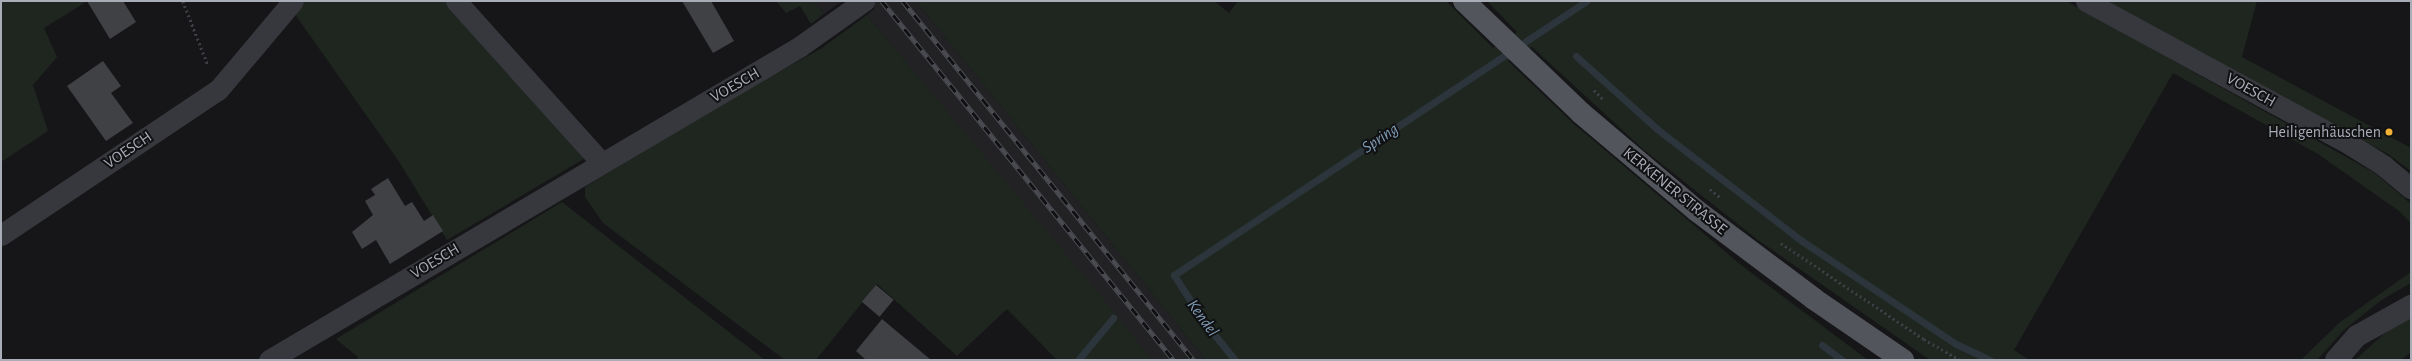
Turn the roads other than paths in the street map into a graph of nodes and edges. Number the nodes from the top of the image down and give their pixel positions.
1 (293, 1) edge
2 (456, 1) edge
3 (864, 1) edge
4 (1464, 1) edge
5 (2086, 1) edge
6 (602, 163) junction
7 (2411, 189) edge
8 (1, 235) edge
9 (2411, 306) edge
10 (269, 360) edge
11 (1903, 360) edge
12 (2336, 360) edge

1 - 8 street, VOESCH
2 - 6 street
3 - 6 street, VOESCH
4 - 11 main road, KERKENER STRASSE
5 - 7 street, VOESCH
6 - 10 street, VOESCH
9 - 12 street

